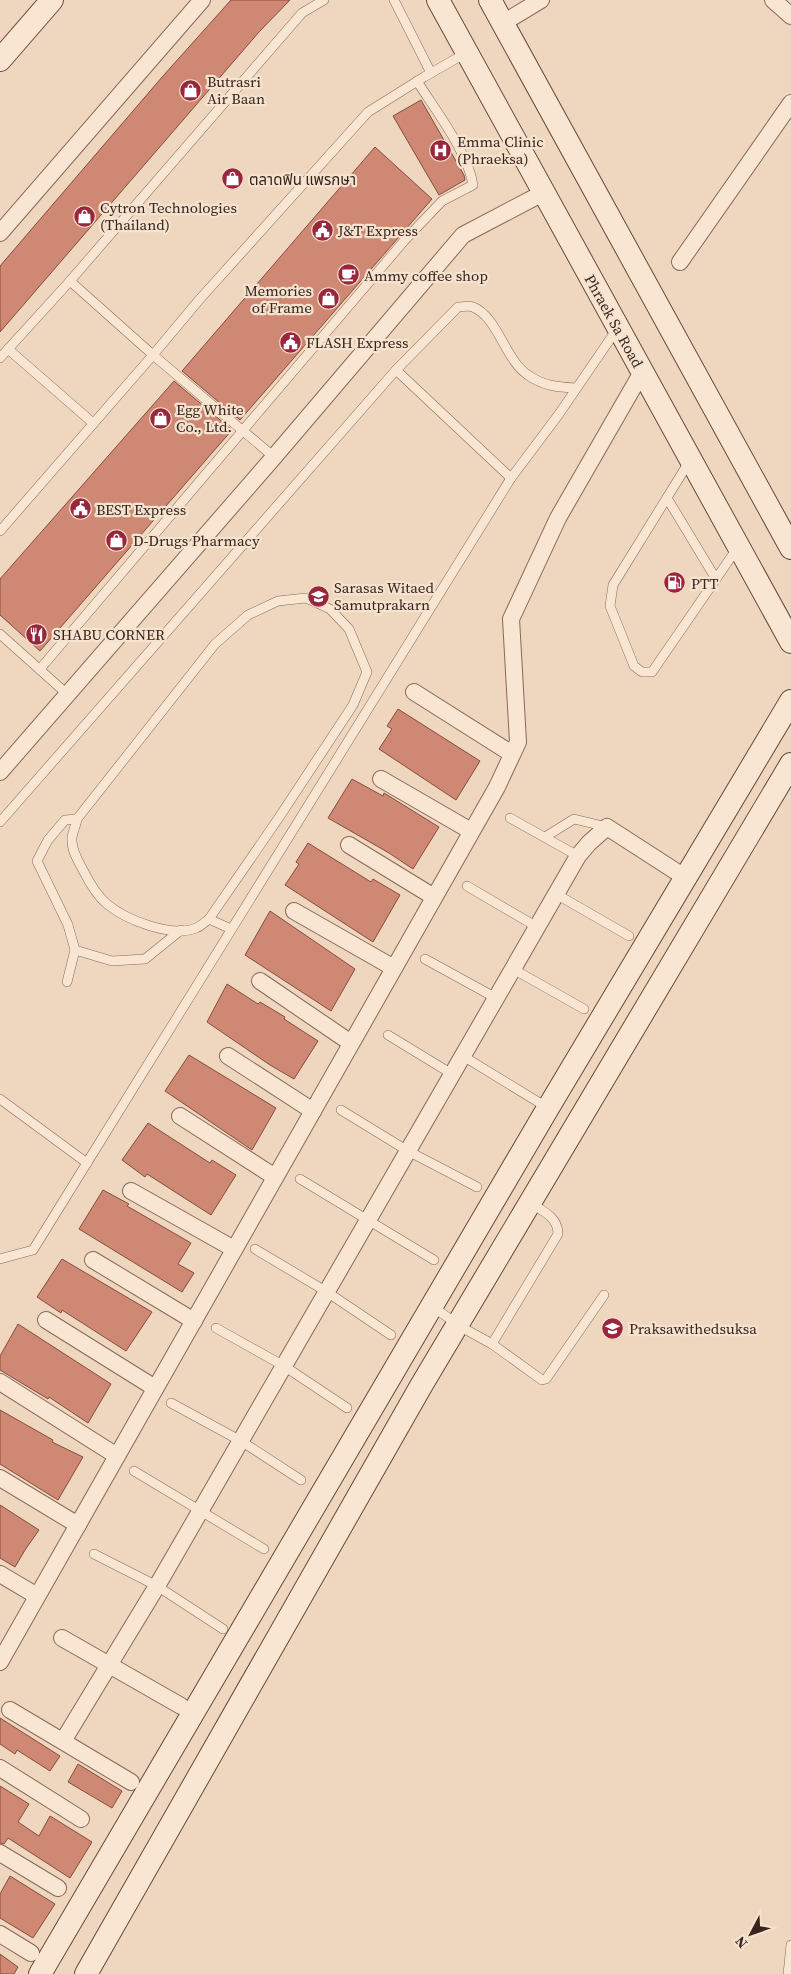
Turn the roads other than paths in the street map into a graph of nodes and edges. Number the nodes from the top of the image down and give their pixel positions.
1 (52, 0) edge
2 (202, 0) edge
3 (324, 0) edge
4 (394, 0) edge
5 (438, 0) edge
6 (490, 0) edge
7 (541, 0) edge
8 (773, 0) edge
9 (791, 16) edge
10 (503, 23) junction
11 (467, 53) junction
12 (0, 60) edge
13 (431, 72) junction
14 (417, 81) junction
15 (791, 103) edge
16 (543, 193) junction
17 (0, 233) edge
18 (680, 262) dead end
19 (70, 281) junction
20 (618, 329) junction
21 (8, 349) junction
22 (153, 355) junction
23 (0, 358) edge
24 (396, 370) junction
25 (642, 372) junction
26 (575, 388) junction
27 (93, 423) junction
28 (242, 430) junction
29 (274, 457) junction
30 (691, 460) junction
31 (511, 478) junction
32 (667, 498) junction
33 (0, 531) edge
34 (738, 547) junction
35 (791, 548) edge
36 (716, 579) junction
37 (0, 634) edge
38 (791, 642) edge
39 (40, 669) junction
40 (414, 692) dead end
41 (67, 694) junction
42 (791, 701) edge
43 (512, 754) junction
44 (791, 764) edge
45 (0, 772) edge
46 (381, 779) dead end
47 (510, 818) dead end
48 (77, 819) junction
49 (0, 822) edge
50 (607, 826) junction
51 (471, 831) junction
52 (545, 837) junction
53 (349, 845) dead end
54 (578, 856) junction
55 (686, 878) junction
56 (467, 886) dead end
57 (556, 894) junction
58 (434, 897) junction
59 (294, 911) dead end
60 (209, 919) junction
61 (537, 927) junction
62 (232, 929) junction
63 (181, 930) junction
64 (628, 936) dead end
65 (75, 950) junction
66 (425, 959) dead end
67 (394, 968) junction
68 (513, 969) junction
69 (260, 981) dead end
70 (67, 982) dead end
71 (496, 998) junction
72 (584, 1009) dead end
73 (388, 1035) dead end
74 (351, 1043) junction
75 (228, 1056) dead end
76 (463, 1056) junction
77 (452, 1074) junction
78 (0, 1099) edge
79 (548, 1108) junction
80 (341, 1110) dead end
81 (313, 1111) junction
82 (180, 1116) dead end
83 (408, 1151) junction
84 (87, 1163) junction
85 (275, 1177) junction
86 (300, 1179) dead end
87 (477, 1187) dead end
88 (131, 1191) dead end
89 (533, 1205) junction
90 (369, 1219) junction
91 (234, 1249) junction
92 (255, 1249) dead end
93 (0, 1259) edge
94 (93, 1260) dead end
95 (434, 1260) dead end
96 (327, 1292) junction
97 (604, 1295) dead end
98 (433, 1307) junction
99 (46, 1320) dead end
100 (194, 1320) junction
101 (460, 1326) junction
102 (216, 1328) dead end
103 (391, 1335) dead end
104 (492, 1344) junction
105 (284, 1366) junction
106 (0, 1382) edge
107 (155, 1388) junction
108 (171, 1403) dead end
109 (347, 1408) dead end
110 (241, 1441) junction
111 (117, 1456) junction
112 (134, 1471) dead end
113 (0, 1478) edge
114 (301, 1480) dead end
115 (202, 1510) junction
116 (78, 1525) junction
117 (264, 1549) dead end
118 (94, 1554) dead end
119 (0, 1574) edge
120 (157, 1586) junction
121 (37, 1596) junction
122 (223, 1629) dead end
123 (62, 1638) dead end
124 (0, 1662) edge
125 (110, 1665) junction
126 (181, 1706) dead end
127 (10, 1710) dead end
128 (63, 1741) junction
129 (0, 1768) edge
130 (131, 1782) dead end
131 (81, 1818) dead end
132 (0, 1853) edge
133 (58, 1888) dead end
134 (0, 1934) edge
135 (791, 1945) edge
136 (31, 1953) dead end
137 (40, 1974) edge
138 (86, 1974) edge
139 (788, 1974) edge

1 - 12 street
2 - 17 street
3 - 19 lane
4 - 13 lane
5 - 11 street, Phraek Sa Road
6 - 10 street
7 - 10 street
8 - 9 street
10 - 35 street
11 - 13 lane
11 - 16 street, Phraek Sa Road
13 - 14 lane
14 - 22 lane
14 - 28 lane
15 - 18 street
16 - 20 street, Phraek Sa Road
16 - 29 street
19 - 21 lane
19 - 22 lane
20 - 25 street, Phraek Sa Road
20 - 26 lane
21 - 23 lane
21 - 27 lane
22 - 27 lane
22 - 28 lane
24 - 26 lane
24 - 31 lane
24 - 49 lane
25 - 30 street, Phraek Sa Road
25 - 43 street
26 - 31 lane
27 - 33 lane
28 - 29 lane
28 - 39 lane
29 - 41 street
30 - 32 lane
30 - 34 street, Phraek Sa Road
31 - 62 lane
32 - 36 lane
32 - 36 lane
34 - 36 lane
34 - 38 street, Phraek Sa Road
37 - 39 lane
39 - 41 lane
40 - 43 street
41 - 45 street
42 - 55 street
43 - 51 street
44 - 89 street
46 - 51 street
47 - 52 lane
48 - 60 lane
48 - 63 lane
48 - 65 lane
50 - 52 lane
50 - 54 street
50 - 55 street
51 - 58 street
52 - 54 lane
53 - 58 street
54 - 57 street
55 - 79 street
56 - 61 lane
57 - 61 street
57 - 64 lane
58 - 67 street
59 - 67 street
60 - 62 lane
60 - 63 lane
61 - 68 street
62 - 84 lane
63 - 65 lane
65 - 70 lane
66 - 71 lane
67 - 74 street
68 - 71 street
68 - 72 lane
69 - 74 street
71 - 76 street
73 - 77 lane
74 - 81 street
75 - 81 street
76 - 77 street
76 - 79 lane
77 - 83 street
78 - 84 lane
79 - 98 street
80 - 83 lane
81 - 85 street
82 - 85 street
83 - 87 lane
83 - 90 street
84 - 93 lane
85 - 91 street
86 - 90 lane
88 - 91 street
89 - 101 street
89 - 104 lane
90 - 95 lane
90 - 96 street
91 - 100 street
92 - 96 lane
94 - 100 street
96 - 103 lane
96 - 105 street
97 - 104 lane
98 - 101 lane
98 - 137 street
99 - 107 street
100 - 107 street
101 - 104 lane
101 - 138 street
102 - 105 lane
105 - 109 lane
105 - 110 street
106 - 111 street
107 - 111 street
108 - 110 lane
110 - 114 lane
110 - 115 street
111 - 116 street
112 - 115 lane
113 - 116 street
115 - 117 lane
115 - 120 street
116 - 121 street
118 - 120 lane
119 - 121 street
120 - 122 lane
120 - 125 street
121 - 124 street
123 - 125 street
125 - 126 street
125 - 128 street
127 - 128 street
128 - 130 street
129 - 131 street
132 - 133 street
134 - 136 street
135 - 139 lane

